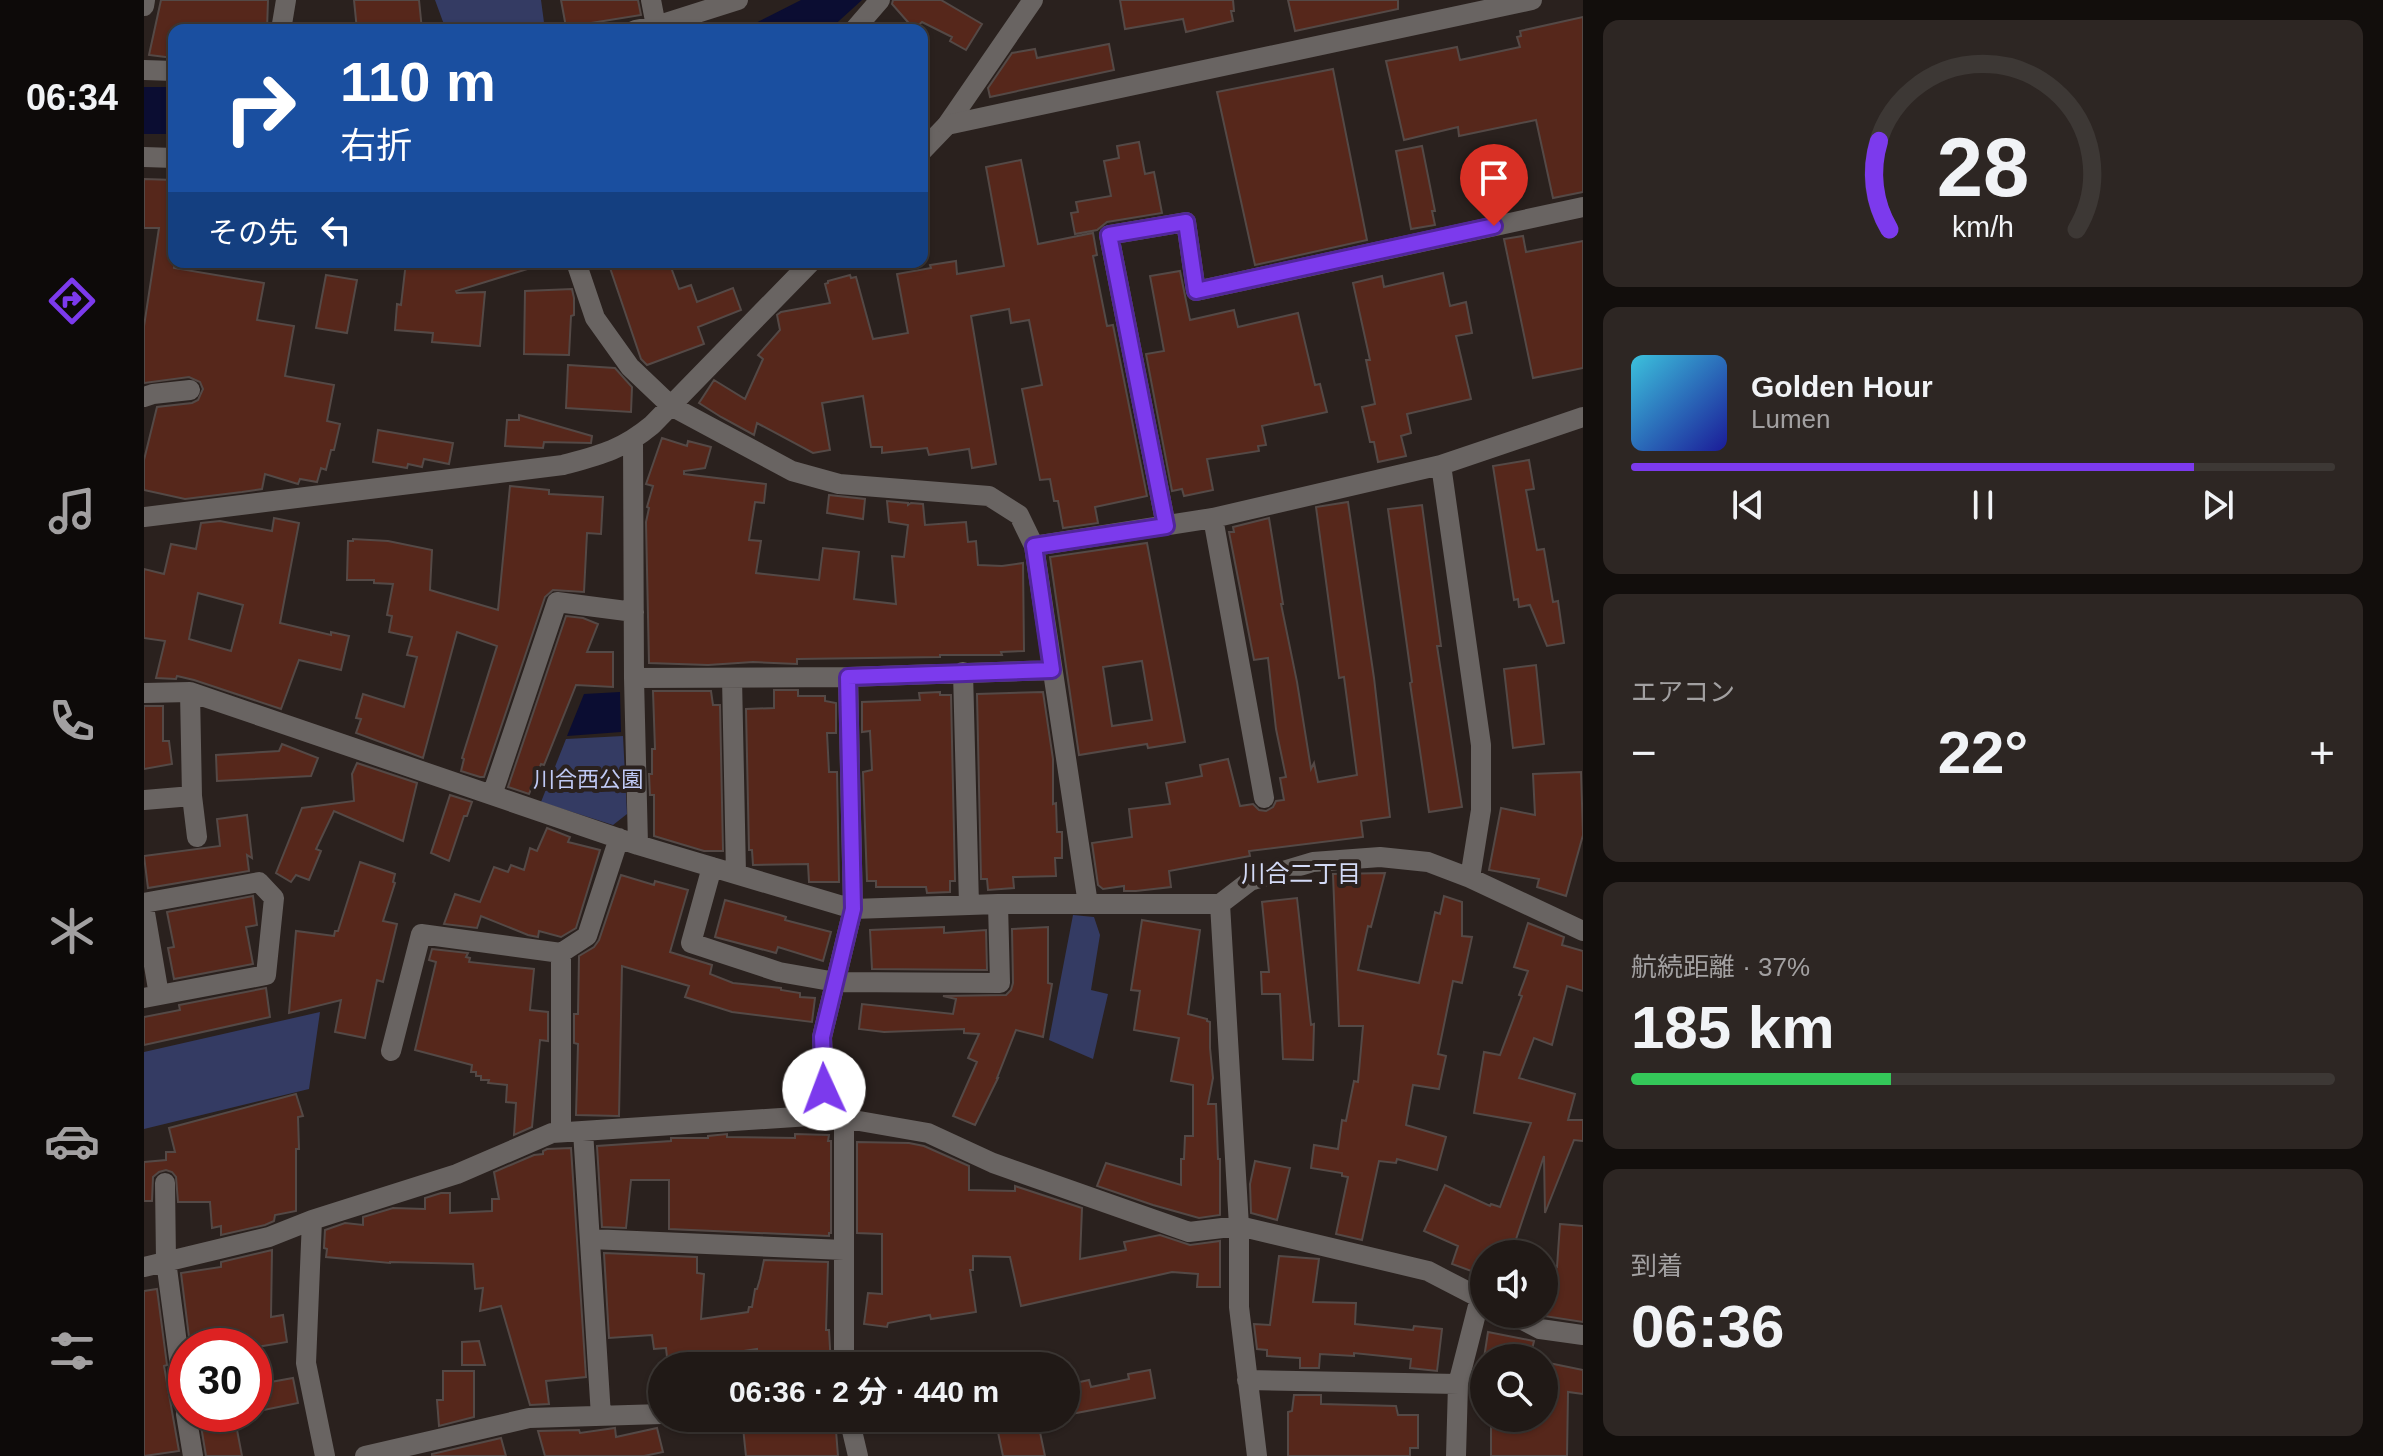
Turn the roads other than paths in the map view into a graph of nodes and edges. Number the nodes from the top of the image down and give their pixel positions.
1 (286, 0) edge
2 (651, 0) edge
3 (738, 0) edge
4 (880, 0) edge
5 (1033, 0) edge
6 (1532, 0) edge
7 (282, 24) edge
8 (656, 24) edge
9 (662, 24) edge
10 (859, 24) edge
11 (144, 70) edge
12 (168, 71) edge
13 (947, 125) junction
14 (928, 145) edge
15 (144, 157) edge
16 (168, 158) edge
17 (1583, 207) edge
18 (578, 268) edge
19 (805, 268) edge
20 (190, 390) dead end
21 (144, 397) edge
22 (671, 406) junction
23 (1583, 417) edge
24 (633, 440) junction
25 (1441, 465) junction
26 (144, 517) edge
27 (1213, 518) junction
28 (1166, 526) junction
29 (1034, 546) junction
30 (634, 612) junction
31 (1052, 670) junction
32 (963, 672) junction
33 (848, 677) junction
34 (634, 678) junction
35 (732, 678) junction
36 (190, 692) junction
37 (144, 693) edge
38 (492, 795) junction
39 (192, 796) junction
40 (1264, 798) dead end
41 (144, 800) edge
42 (197, 837) dead end
43 (629, 842) junction
44 (712, 867) junction
45 (736, 874) junction
46 (1470, 878) junction
47 (998, 904) junction
48 (1088, 904) junction
49 (1220, 904) junction
50 (144, 905) edge
51 (969, 905) junction
52 (853, 909) junction
53 (1583, 931) edge
54 (561, 953) junction
55 (836, 982) junction
56 (152, 997) edge
57 (391, 1051) dead end
58 (834, 1116) junction
59 (583, 1131) junction
60 (561, 1132) junction
61 (165, 1183) dead end
62 (312, 1220) junction
63 (1239, 1226) junction
64 (590, 1239) junction
65 (844, 1250) junction
66 (166, 1261) junction
67 (144, 1267) edge
68 (1470, 1293) edge
69 (175, 1328) edge
70 (1474, 1328) edge
71 (1538, 1328) edge
72 (1583, 1335) edge
73 (844, 1352) edge
74 (1247, 1380) junction
75 (1458, 1384) junction
76 (648, 1414) edge
77 (601, 1416) junction
78 (189, 1432) edge
79 (852, 1432) edge
80 (193, 1456) edge
81 (325, 1456) edge
82 (365, 1456) edge
83 (858, 1456) edge
84 (1257, 1456) edge
85 (1456, 1456) edge

1 - 7 street
2 - 8 street
3 - 9 street
4 - 10 street
5 - 13 street
6 - 13 street
11 - 12 street
13 - 14 street
15 - 16 street
17 - 28 street
18 - 22 street
19 - 22 street
20 - 21 street
22 - 24 street
22 - 29 street
23 - 25 street
24 - 26 street
24 - 30 street
25 - 27 street
25 - 46 street
27 - 28 street
27 - 40 street
28 - 29 street
29 - 31 street
30 - 34 street
30 - 38 street
31 - 32 street
31 - 48 street
32 - 33 street
32 - 51 street
33 - 35 street
33 - 52 street
34 - 35 street
34 - 43 street
35 - 45 street
36 - 37 street
36 - 38 street
36 - 39 street
38 - 43 street
39 - 41 street
39 - 42 street
43 - 44 street
43 - 54 street
44 - 45 street
44 - 55 street
45 - 52 street
46 - 49 street
46 - 53 street
47 - 48 street
47 - 51 street
47 - 55 street
48 - 49 street
49 - 63 street
50 - 56 street
50 - 56 street
51 - 52 street
52 - 55 street
54 - 57 street
54 - 60 street
55 - 58 street
58 - 59 street
58 - 63 street
58 - 65 street
59 - 60 street
59 - 64 street
60 - 62 street
61 - 66 street
62 - 66 street
62 - 81 street
63 - 68 street
63 - 74 street
64 - 65 street
64 - 77 street
65 - 73 street
66 - 67 street
66 - 69 street
70 - 75 street
71 - 72 street
74 - 75 street
74 - 84 street
75 - 85 street
76 - 77 street
77 - 82 street
78 - 80 street
79 - 83 street

